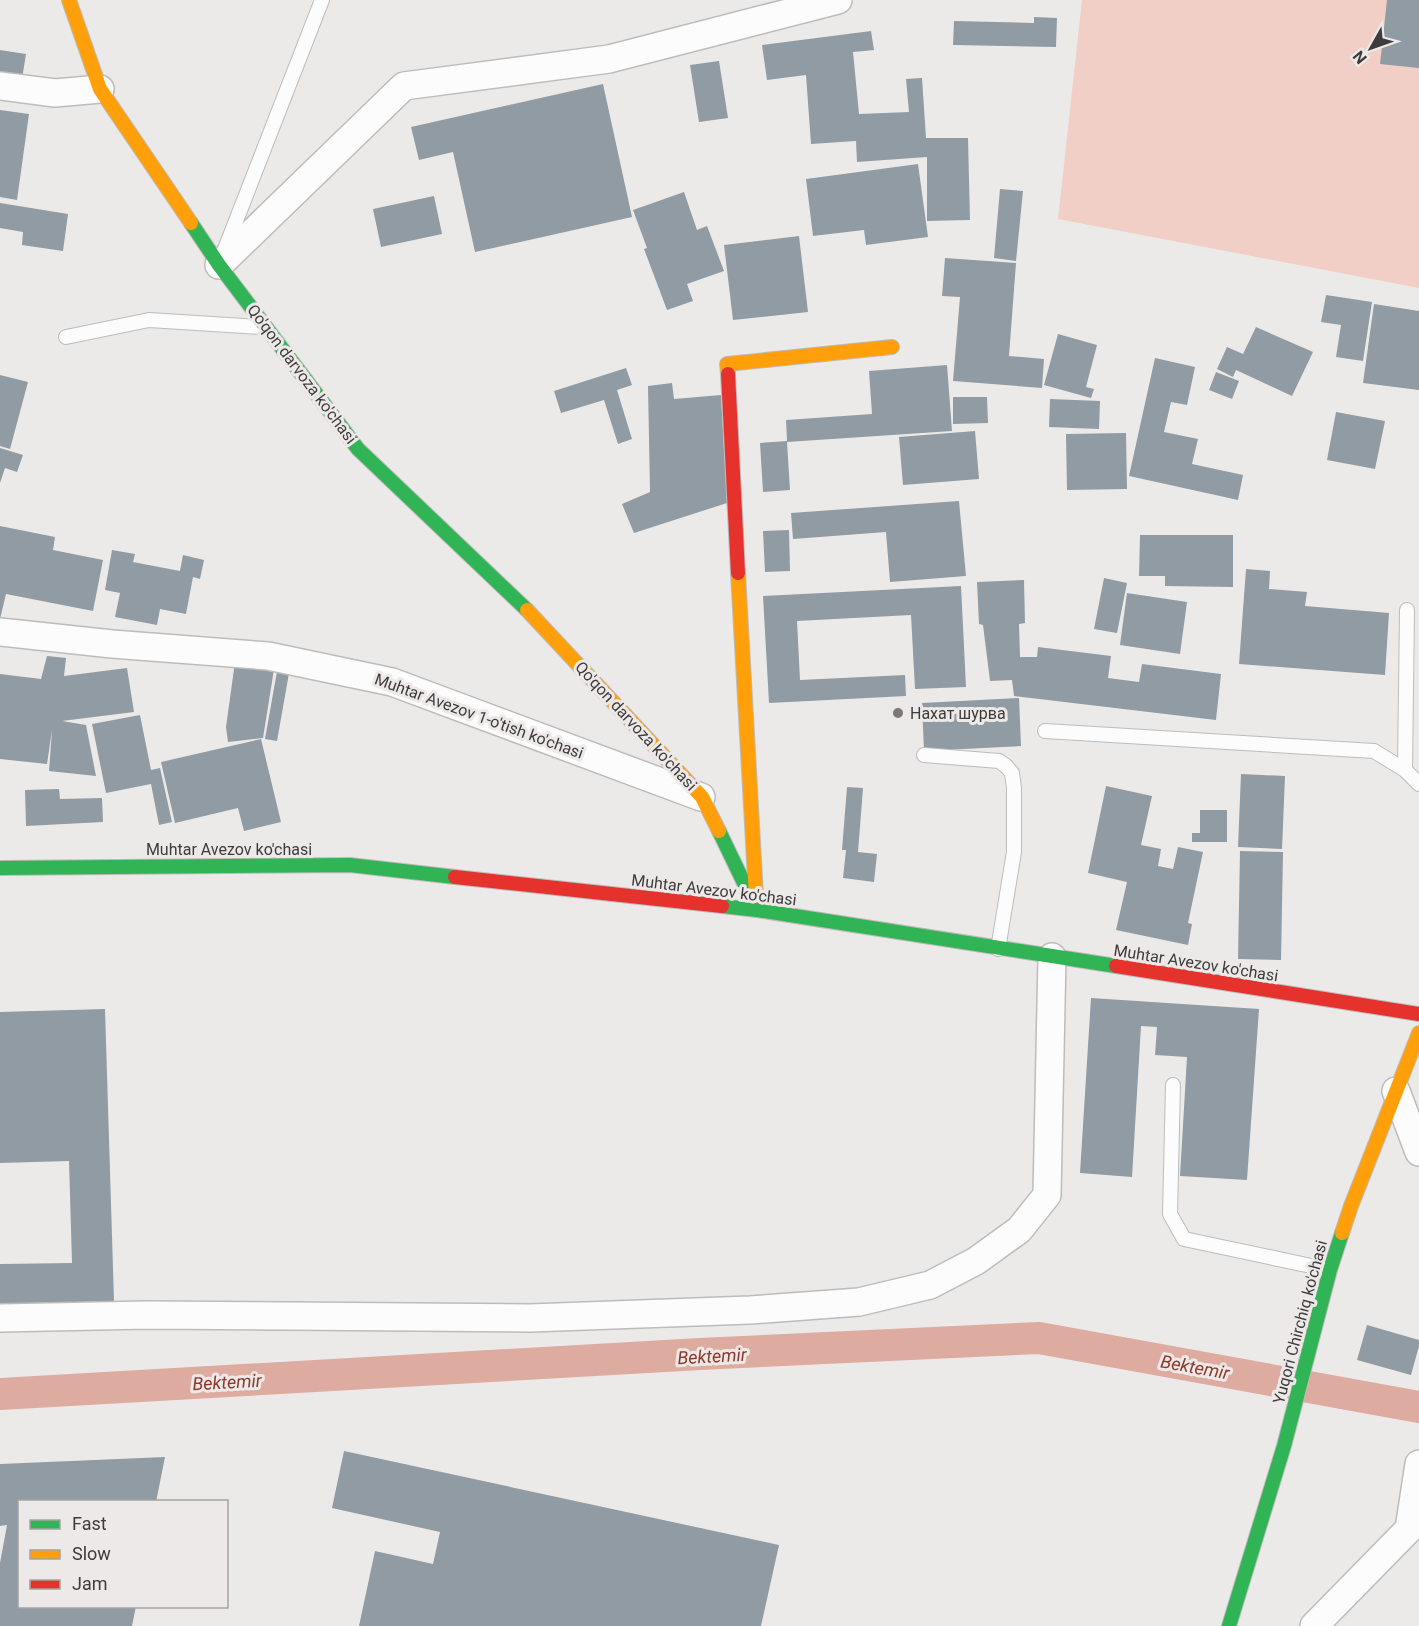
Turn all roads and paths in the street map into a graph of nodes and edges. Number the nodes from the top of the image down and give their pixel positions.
1 (69, 0) edge
2 (322, 0) edge
3 (838, 0) edge
4 (0, 86) edge
5 (100, 89) junction
6 (219, 265) junction
7 (266, 327) junction
8 (66, 337) dead end
9 (892, 347) dead end
10 (1407, 610) dead end
11 (0, 632) edge
12 (1045, 731) dead end
13 (924, 755) dead end
14 (1405, 770) junction
15 (1419, 784) edge
16 (702, 797) junction
17 (0, 868) edge
18 (757, 910) junction
19 (998, 949) junction
20 (1053, 957) junction
21 (1419, 1014) edge
22 (1419, 1033) edge
23 (1173, 1085) dead end
24 (1396, 1091) junction
25 (1419, 1152) edge
26 (1330, 1270) junction
27 (0, 1318) edge
28 (1419, 1464) edge
29 (1414, 1532) edge
30 (1229, 1626) edge
31 (1314, 1626) edge

1 - 5 street, Qo'qon darvoza ko'chasi
2 - 6 lane
3 - 6 street
4 - 5 street
5 - 6 street, Qo'qon darvoza ko'chasi
6 - 7 street, Qo'qon darvoza ko'chasi
7 - 8 lane
7 - 16 street, Qo'qon darvoza ko'chasi
9 - 18 street
10 - 14 lane
11 - 16 street, Muhtar Avezov 1-o'tish ko'chasi
12 - 14 lane
13 - 19 lane
14 - 15 lane
16 - 18 street, Qo'qon darvoza ko'chasi
17 - 18 street, Muhtar Avezov ko'chasi
18 - 19 street, Muhtar Avezov ko'chasi
19 - 20 street, Muhtar Avezov ko'chasi
20 - 21 street, Muhtar Avezov ko'chasi
20 - 27 street
22 - 24 street, Yuqori Chirchiq ko'chasi
23 - 26 lane
24 - 25 street
24 - 26 street, Yuqori Chirchiq ko'chasi
26 - 30 street, Yuqori Chirchiq ko'chasi
28 - 29 street
29 - 31 street

